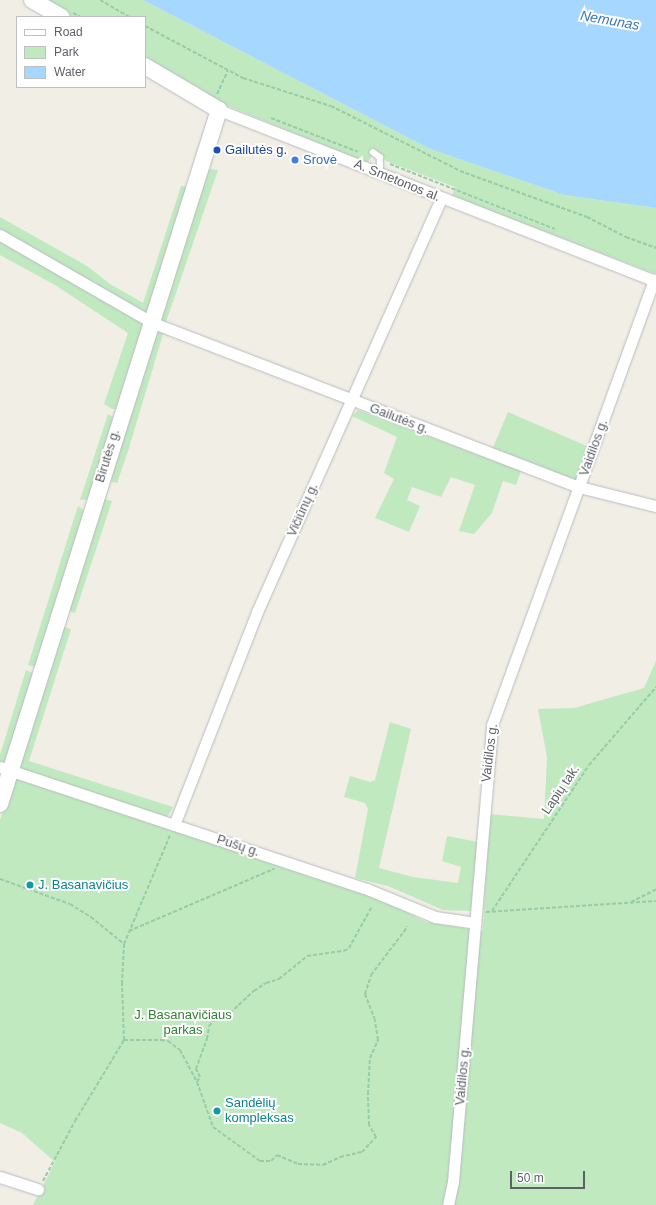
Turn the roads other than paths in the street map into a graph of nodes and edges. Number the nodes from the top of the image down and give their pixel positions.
1 (32, 0) edge
2 (59, 16) edge
3 (146, 67) edge
4 (219, 110) junction
5 (373, 152) dead end
6 (381, 175) junction
7 (441, 199) junction
8 (0, 236) edge
9 (655, 281) edge
10 (151, 322) junction
11 (351, 401) junction
12 (580, 487) junction
13 (656, 506) edge
14 (5, 769) edge
15 (0, 804) edge
16 (174, 825) junction
17 (476, 917) junction
18 (0, 1177) edge
19 (38, 1189) road end
20 (448, 1205) edge

1 - 2 street
3 - 4 street, A. Smetonos al.
4 - 6 street, A. Smetonos al.
4 - 10 street, Birutės g.
5 - 6 lane
6 - 7 street, A. Smetonos al.
7 - 9 street, A. Smetonos al.
7 - 11 street, Vičiūnų g.
8 - 10 street, Gailutės g.
9 - 12 street, Vaidilos g.
10 - 11 street, Gailutės g.
10 - 14 street, Birutės g.
11 - 12 street, Gailutės g.
11 - 16 street, Vičiūnų g.
12 - 13 street, Gailutės g.
12 - 17 street, Vaidilos g.
14 - 15 street, Birutės g.
14 - 16 street, Pušų g.
16 - 17 street, Pušų g.
17 - 20 street, Vaidilos g.
18 - 19 street

